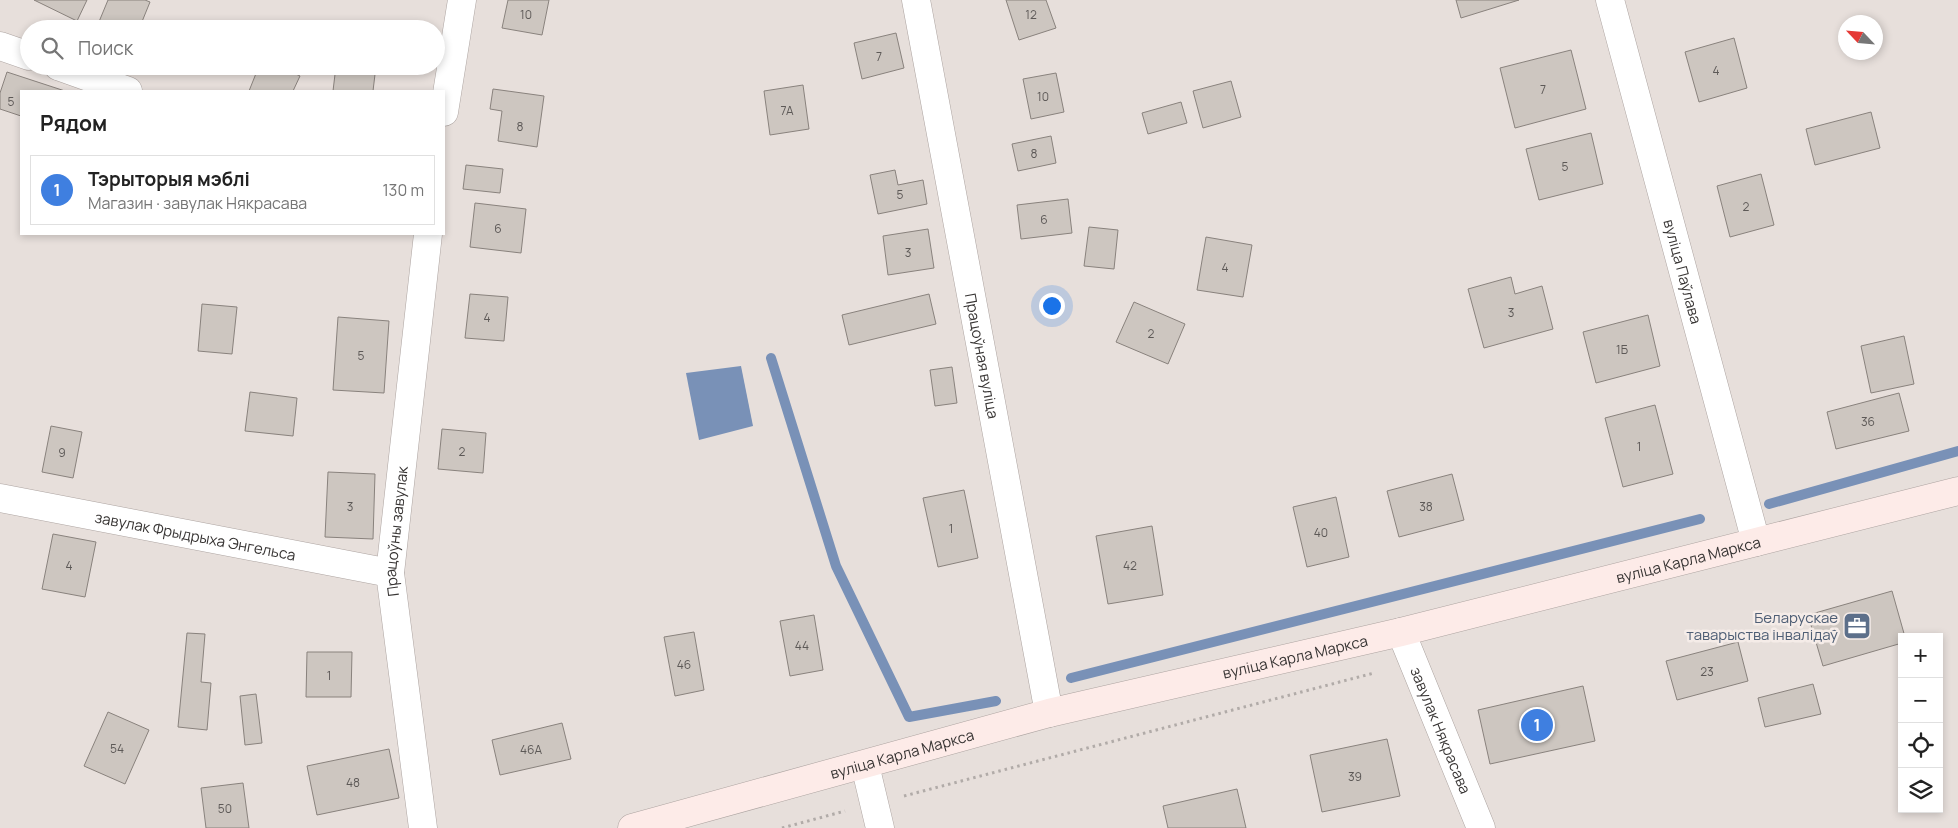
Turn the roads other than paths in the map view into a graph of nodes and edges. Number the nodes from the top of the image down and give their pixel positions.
1 (462, 0) edge
2 (916, 0) edge
3 (1610, 0) edge
4 (0, 46) edge
5 (20, 53) edge
6 (83, 75) edge
7 (125, 90) edge
8 (445, 106) edge
9 (428, 235) edge
10 (1958, 491) edge
11 (0, 498) edge
12 (1756, 542) junction
13 (390, 573) junction
14 (1401, 632) junction
15 (1049, 713) junction
16 (865, 765) junction
17 (877, 816) edge
18 (423, 828) edge
19 (632, 828) edge
20 (1481, 828) edge

1 - 8 street
2 - 15 street, Працоўная вуліца
3 - 12 street, вуліца Паўлава
4 - 5 street
6 - 7 street
9 - 13 street, Працоўны завулак
10 - 12 main road, вуліца Карла Маркса
11 - 13 street, завулак Фрыдрыха Энгельса
12 - 14 main road, вуліца Карла Маркса
13 - 18 street, Працоўны завулак
14 - 15 main road, вуліца Карла Маркса
14 - 20 street, завулак Някрасава
15 - 16 main road, вуліца Карла Маркса
16 - 17 street
16 - 19 main road, вуліца Карла Маркса

